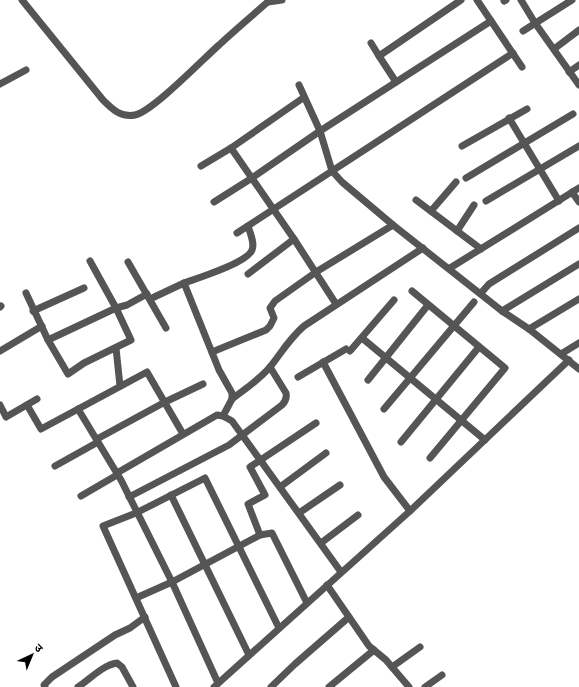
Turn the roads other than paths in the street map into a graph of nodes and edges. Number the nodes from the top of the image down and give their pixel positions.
1 (22, 0) edge
2 (282, 0) edge
3 (461, 0) edge
4 (477, 0) edge
5 (521, 0) edge
6 (572, 0) edge
7 (269, 1) edge
8 (491, 21) junction
9 (535, 23) junction
10 (579, 30) edge
11 (523, 31) dead end
12 (371, 43) dead end
13 (554, 49) junction
14 (513, 53) junction
15 (379, 56) junction
16 (579, 65) edge
17 (522, 67) dead end
18 (26, 70) dead end
19 (569, 72) junction
20 (396, 82) junction
21 (0, 84) edge
22 (299, 85) dead end
23 (579, 85) edge
24 (304, 98) junction
25 (527, 109) dead end
26 (573, 114) dead end
27 (509, 118) junction
28 (320, 131) junction
29 (525, 144) junction
30 (462, 146) dead end
31 (579, 146) edge
32 (231, 148) junction
33 (201, 166) dead end
34 (540, 170) junction
35 (332, 171) junction
36 (252, 178) junction
37 (466, 178) dead end
38 (456, 182) dead end
39 (579, 188) edge
40 (572, 192) junction
41 (416, 200) dead end
42 (486, 201) dead end
43 (559, 201) junction
44 (214, 202) dead end
45 (579, 202) edge
46 (474, 205) dead end
47 (274, 209) junction
48 (431, 211) junction
49 (393, 225) junction
50 (248, 226) junction
51 (579, 228) edge
52 (457, 231) junction
53 (237, 233) dead end
54 (294, 239) junction
55 (423, 248) junction
56 (481, 249) junction
57 (90, 261) dead end
58 (128, 262) dead end
59 (579, 264) edge
60 (450, 268) junction
61 (316, 272) junction
62 (248, 274) dead end
63 (184, 283) junction
64 (84, 288) dead end
65 (412, 291) dead end
66 (26, 293) dead end
67 (481, 293) junction
68 (148, 297) junction
69 (579, 299) edge
70 (394, 300) dead end
71 (474, 302) dead end
72 (336, 304) junction
73 (428, 305) junction
74 (116, 308) junction
75 (33, 311) junction
76 (502, 311) junction
77 (453, 325) junction
78 (42, 326) junction
79 (166, 328) dead end
80 (529, 329) junction
81 (362, 338) junction
82 (48, 340) junction
83 (579, 343) edge
84 (479, 347) junction
85 (116, 348) junction
86 (0, 351) edge
87 (212, 352) junction
88 (561, 354) junction
89 (386, 358) junction
90 (569, 360) junction
91 (323, 362) junction
92 (270, 367) junction
93 (579, 369) edge
94 (298, 377) dead end
95 (410, 378) junction
96 (368, 380) dead end
97 (203, 384) dead end
98 (120, 386) junction
99 (36, 399) dead end
100 (232, 399) junction
101 (436, 400) junction
102 (165, 402) junction
103 (0, 405) edge
104 (27, 405) junction
105 (78, 409) junction
106 (384, 409) dead end
107 (223, 416) junction
108 (462, 421) junction
109 (316, 423) dead end
110 (183, 434) junction
111 (242, 434) junction
112 (97, 440) junction
113 (485, 440) junction
114 (401, 442) dead end
115 (326, 453) dead end
116 (430, 458) dead end
117 (261, 460) junction
118 (55, 466) dead end
119 (117, 474) junction
120 (340, 485) dead end
121 (280, 487) junction
122 (171, 495) junction
123 (81, 496) dead end
124 (129, 497) junction
125 (410, 511) junction
126 (136, 513) junction
127 (299, 513) junction
128 (358, 516) dead end
129 (260, 535) junction
130 (321, 543) junction
131 (238, 547) junction
132 (205, 565) junction
133 (341, 572) junction
134 (172, 582) junction
135 (327, 585) junction
136 (136, 598) junction
137 (307, 603) junction
138 (145, 617) junction
139 (349, 617) junction
140 (279, 628) junction
141 (420, 647) dead end
142 (374, 650) junction
143 (249, 655) junction
144 (392, 667) junction
145 (442, 675) dead end
146 (216, 685) edge
147 (132, 686) edge
148 (405, 686) edge
149 (45, 687) edge
150 (78, 687) edge
151 (176, 687) edge
152 (271, 687) edge
153 (329, 687) edge
154 (425, 687) edge

1 - 7 street
2 - 7 street
3 - 15 street
4 - 8 street
5 - 9 street
6 - 9 street
8 - 14 street
8 - 20 street
9 - 11 street
9 - 13 street
10 - 13 street
12 - 15 street
13 - 19 street
14 - 17 street
14 - 35 street
15 - 20 street
16 - 19 street
18 - 21 street
19 - 23 street
20 - 28 street
22 - 24 street
24 - 28 street
24 - 32 street
25 - 27 street
26 - 29 street
27 - 29 street
27 - 30 street
28 - 35 street
28 - 36 street
29 - 34 street
29 - 37 street
31 - 34 street
32 - 33 street
32 - 36 street
34 - 42 street
34 - 43 street
35 - 47 street
35 - 49 street
36 - 44 street
36 - 47 street
38 - 48 street
39 - 40 street
40 - 43 street
40 - 45 street
41 - 48 street
43 - 56 street
46 - 52 street
47 - 50 street
47 - 54 street
48 - 52 street
49 - 55 street
49 - 61 street
50 - 53 street
50 - 63 street
51 - 67 street
52 - 56 street
54 - 61 street
54 - 62 street
55 - 60 street
55 - 72 street
56 - 60 street
57 - 74 street
58 - 68 street
59 - 76 street
60 - 67 street
61 - 72 street
61 - 87 street
63 - 68 street
63 - 87 street
64 - 75 street
65 - 73 street
66 - 75 street
67 - 76 street
68 - 74 street
68 - 79 street
69 - 80 street
70 - 81 street
71 - 77 street
72 - 92 street
73 - 77 street
73 - 89 street
74 - 82 street
74 - 85 street
75 - 78 street
76 - 80 street
77 - 84 street
77 - 95 street
78 - 82 street
78 - 86 street
80 - 88 street
81 - 89 street
81 - 91 street
82 - 85 street
83 - 88 street
84 - 101 street
84 - 108 street
85 - 98 street
87 - 100 street
88 - 90 street
89 - 95 street
89 - 96 street
90 - 93 street
90 - 113 street
91 - 94 street
91 - 125 street
92 - 100 street
92 - 111 street
95 - 101 street
95 - 106 street
97 - 102 street
98 - 102 street
98 - 105 street
99 - 104 street
100 - 107 street
101 - 108 street
101 - 114 street
102 - 110 street
102 - 112 street
103 - 104 street
104 - 105 street
105 - 112 street
107 - 110 street
107 - 111 street
108 - 113 street
108 - 116 street
109 - 117 street
110 - 119 street
111 - 117 street
111 - 124 street
112 - 118 street
112 - 119 street
113 - 125 street
115 - 121 street
117 - 121 street
117 - 129 street
119 - 123 street
119 - 124 street
120 - 127 street
121 - 127 street
122 - 126 street
122 - 131 street
122 - 132 street
124 - 126 street
125 - 133 street
126 - 134 street
126 - 136 street
127 - 130 street
128 - 130 street
129 - 131 street
129 - 137 street
130 - 133 street
131 - 132 street
131 - 140 street
132 - 134 street
132 - 143 street
133 - 135 street
134 - 136 street
134 - 146 street
135 - 137 street
135 - 139 street
136 - 138 street
137 - 140 street
138 - 149 street
138 - 151 street
139 - 142 street
139 - 152 street
140 - 143 street
141 - 144 street
142 - 144 street
142 - 153 street
143 - 146 street
144 - 148 street
145 - 154 street
147 - 150 street

